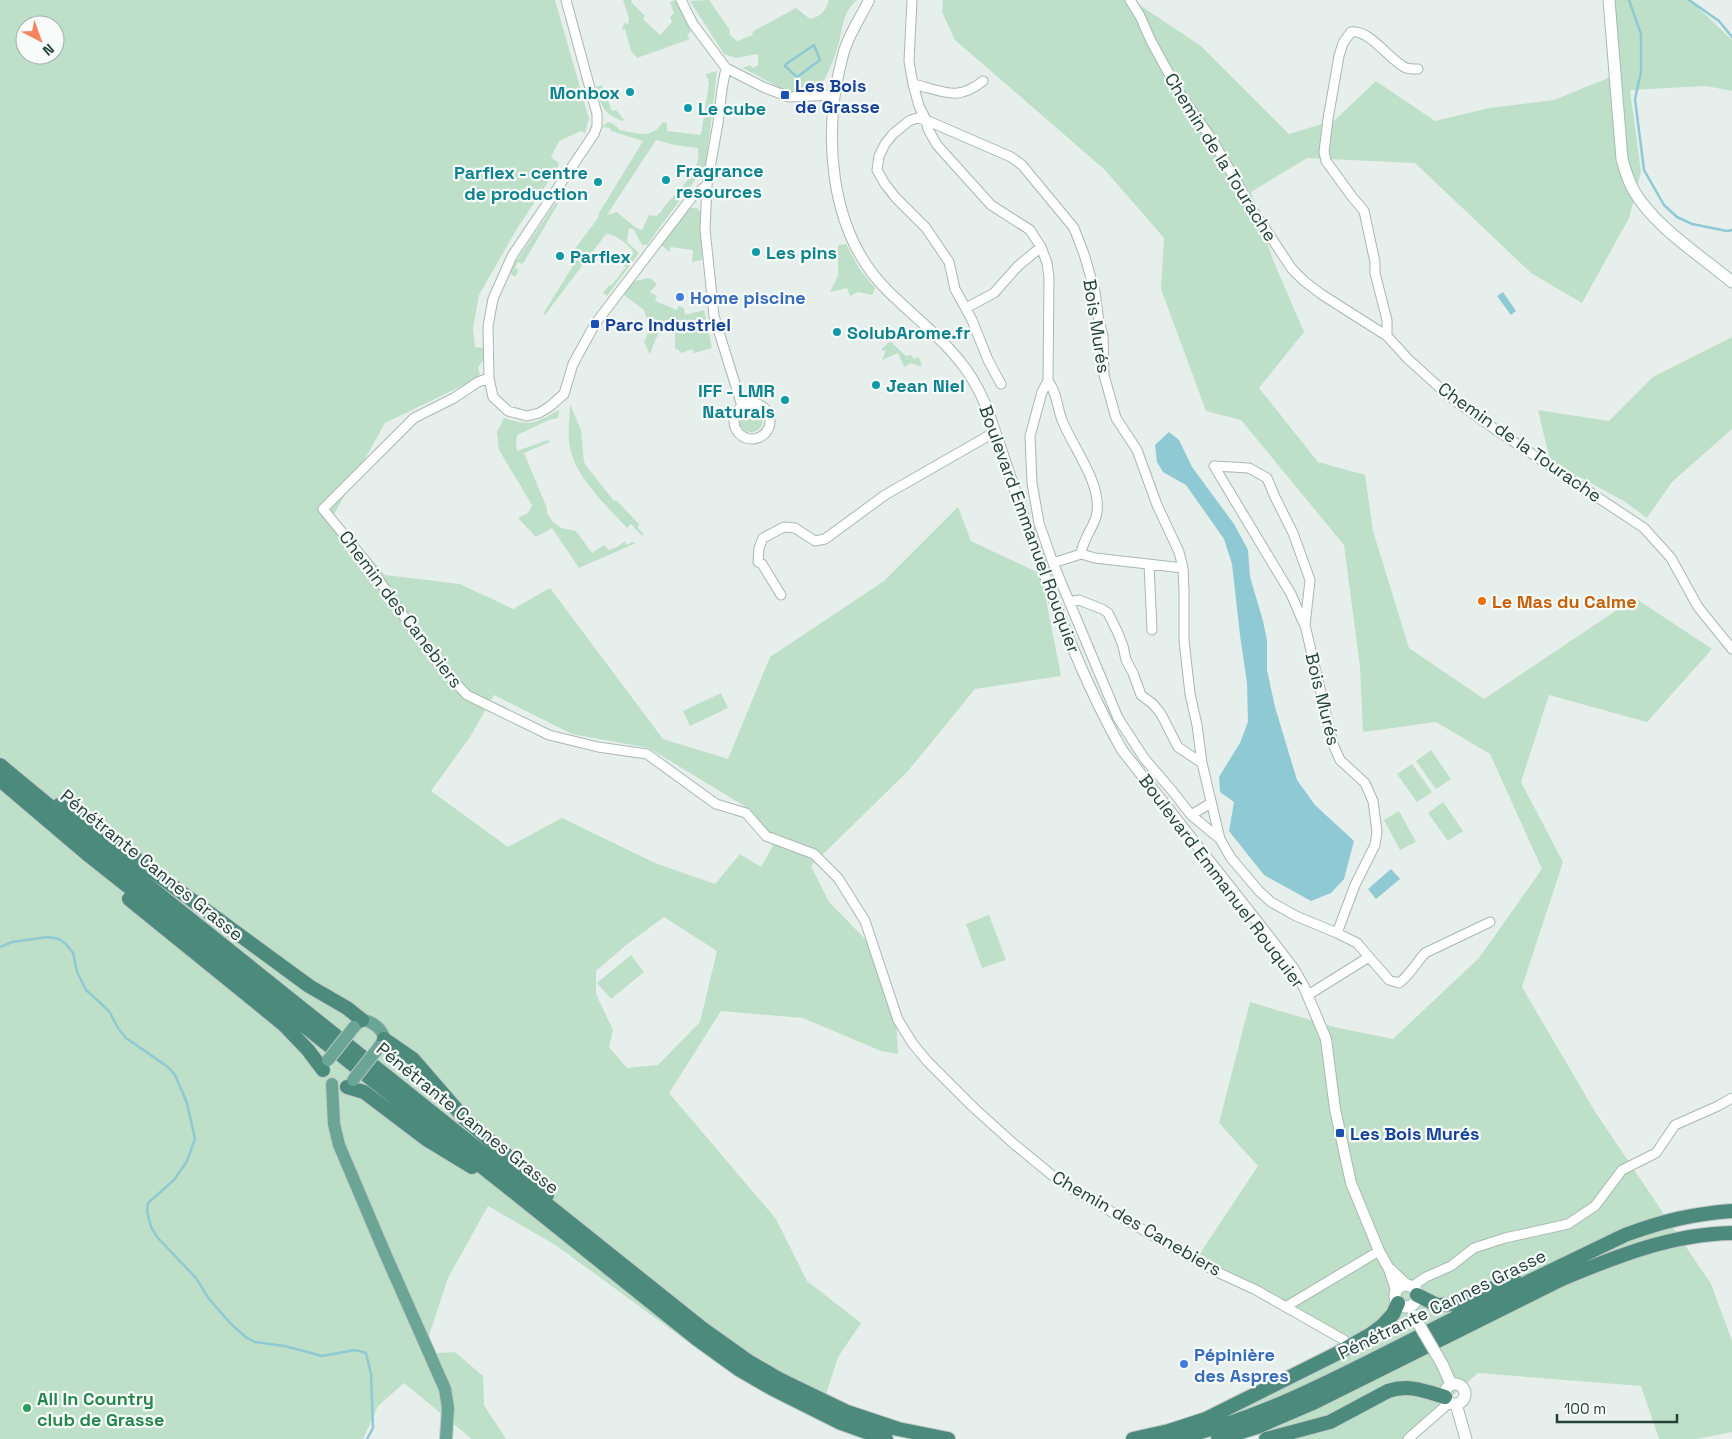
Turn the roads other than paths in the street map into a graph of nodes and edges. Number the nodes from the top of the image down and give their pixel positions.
1 (566, 0) edge
2 (681, 0) edge
3 (869, 0) edge
4 (912, 0) edge
5 (1130, 0) edge
6 (1609, 0) edge
7 (726, 68) junction
8 (1418, 69) dead end
9 (983, 81) dead end
10 (913, 84) junction
11 (834, 95) junction
12 (926, 120) junction
13 (707, 185) junction
14 (1041, 247) junction
15 (1732, 282) edge
16 (966, 308) junction
17 (1387, 336) junction
18 (489, 378) junction
19 (1048, 381) junction
20 (1001, 384) dead end
21 (742, 406) junction
22 (995, 432) junction
23 (1081, 554) junction
24 (1053, 563) junction
25 (1149, 564) junction
26 (1183, 568) junction
27 (780, 595) dead end
28 (1069, 602) junction
29 (1304, 625) junction
30 (1152, 630) dead end
31 (1732, 649) edge
32 (1202, 763) junction
33 (0, 765) edge
34 (0, 780) edge
35 (27, 788) junction
36 (1211, 803) junction
37 (1191, 815) junction
38 (1220, 839) junction
39 (87, 854) junction
40 (1490, 922) dead end
41 (1338, 932) junction
42 (1369, 957) junction
43 (1308, 995) junction
44 (358, 1023) junction
45 (382, 1043) junction
46 (325, 1065) junction
47 (350, 1083) junction
48 (332, 1084) junction
49 (1732, 1098) edge
50 (510, 1188) junction
51 (1732, 1211) edge
52 (570, 1223) junction
53 (1732, 1232) edge
54 (1625, 1235) junction
55 (1379, 1251) junction
56 (1408, 1298) junction
57 (1287, 1306) junction
58 (1344, 1340) dead end
59 (1451, 1384) junction
60 (1450, 1401) junction
61 (446, 1439) edge
62 (886, 1439) edge
63 (948, 1439) edge
64 (1133, 1439) edge
65 (1171, 1439) edge
66 (1218, 1439) edge
67 (1266, 1439) edge
68 (1408, 1439) edge
69 (1466, 1439) edge

1 - 18 street
2 - 7 street
3 - 11 street, Boulevard Emmanuel Rouquier
4 - 10 street, Bois Murés
5 - 17 street, Chemin de la Tourache
6 - 15 main road
7 - 11 street
7 - 13 street
8 - 17 street
9 - 10 street
10 - 12 street, Bois Murés
11 - 22 street, Boulevard Emmanuel Rouquier
12 - 14 street, Bois Murés
12 - 16 street
12 - 26 street, Bois Murés
13 - 18 street
13 - 21 street
14 - 16 street
14 - 19 street, Bois Murés
16 - 20 street
17 - 31 street, Chemin de la Tourache
18 - 57 street, Chemin des Canebiers
19 - 23 street, Bois Murés
19 - 24 street, Bois Murés
21 - 21 street
22 - 27 street
22 - 43 street, Boulevard Emmanuel Rouquier
23 - 24 street
23 - 25 street
24 - 28 street, Bois Murés
25 - 26 street
25 - 30 street
26 - 32 street, Bois Murés
28 - 32 street
28 - 37 street, Bois Murés
29 - 29 street, Bois Murés
29 - 41 street, Bois Murés
32 - 36 street, Bois Murés
33 - 35 highway, Pénétrante Cannes Grasse
34 - 39 highway, Pénétrante Cannes Grasse
35 - 44 highway
35 - 52 highway, Pénétrante Cannes Grasse
36 - 37 street
36 - 38 street, Bois Murés
37 - 38 street, Bois Murés
38 - 41 street, Bois Murés
39 - 46 highway
39 - 50 highway, Pénétrante Cannes Grasse
40 - 42 street, Bois Murés
41 - 42 street, Bois Murés
42 - 43 street
43 - 55 street, Boulevard Emmanuel Rouquier
44 - 45 main road
44 - 46 main road, bridge
45 - 47 main road, bridge
45 - 52 highway
46 - 48 main road
47 - 48 main road
47 - 50 highway
48 - 61 main road
49 - 56 street
50 - 62 highway, Pénétrante Cannes Grasse
51 - 54 highway, Pénétrante Cannes Grasse
52 - 63 highway, Pénétrante Cannes Grasse
53 - 66 highway, Pénétrante Cannes Grasse
54 - 56 highway
54 - 65 highway, Pénétrante Cannes Grasse
55 - 56 street, Boulevard Emmanuel Rouquier
55 - 57 street
56 - 59 main road, bridge
56 - 64 highway
57 - 58 street, Chemin des Canebiers
59 - 60 main road
59 - 60 main road
60 - 67 highway
60 - 68 street
60 - 69 main road

